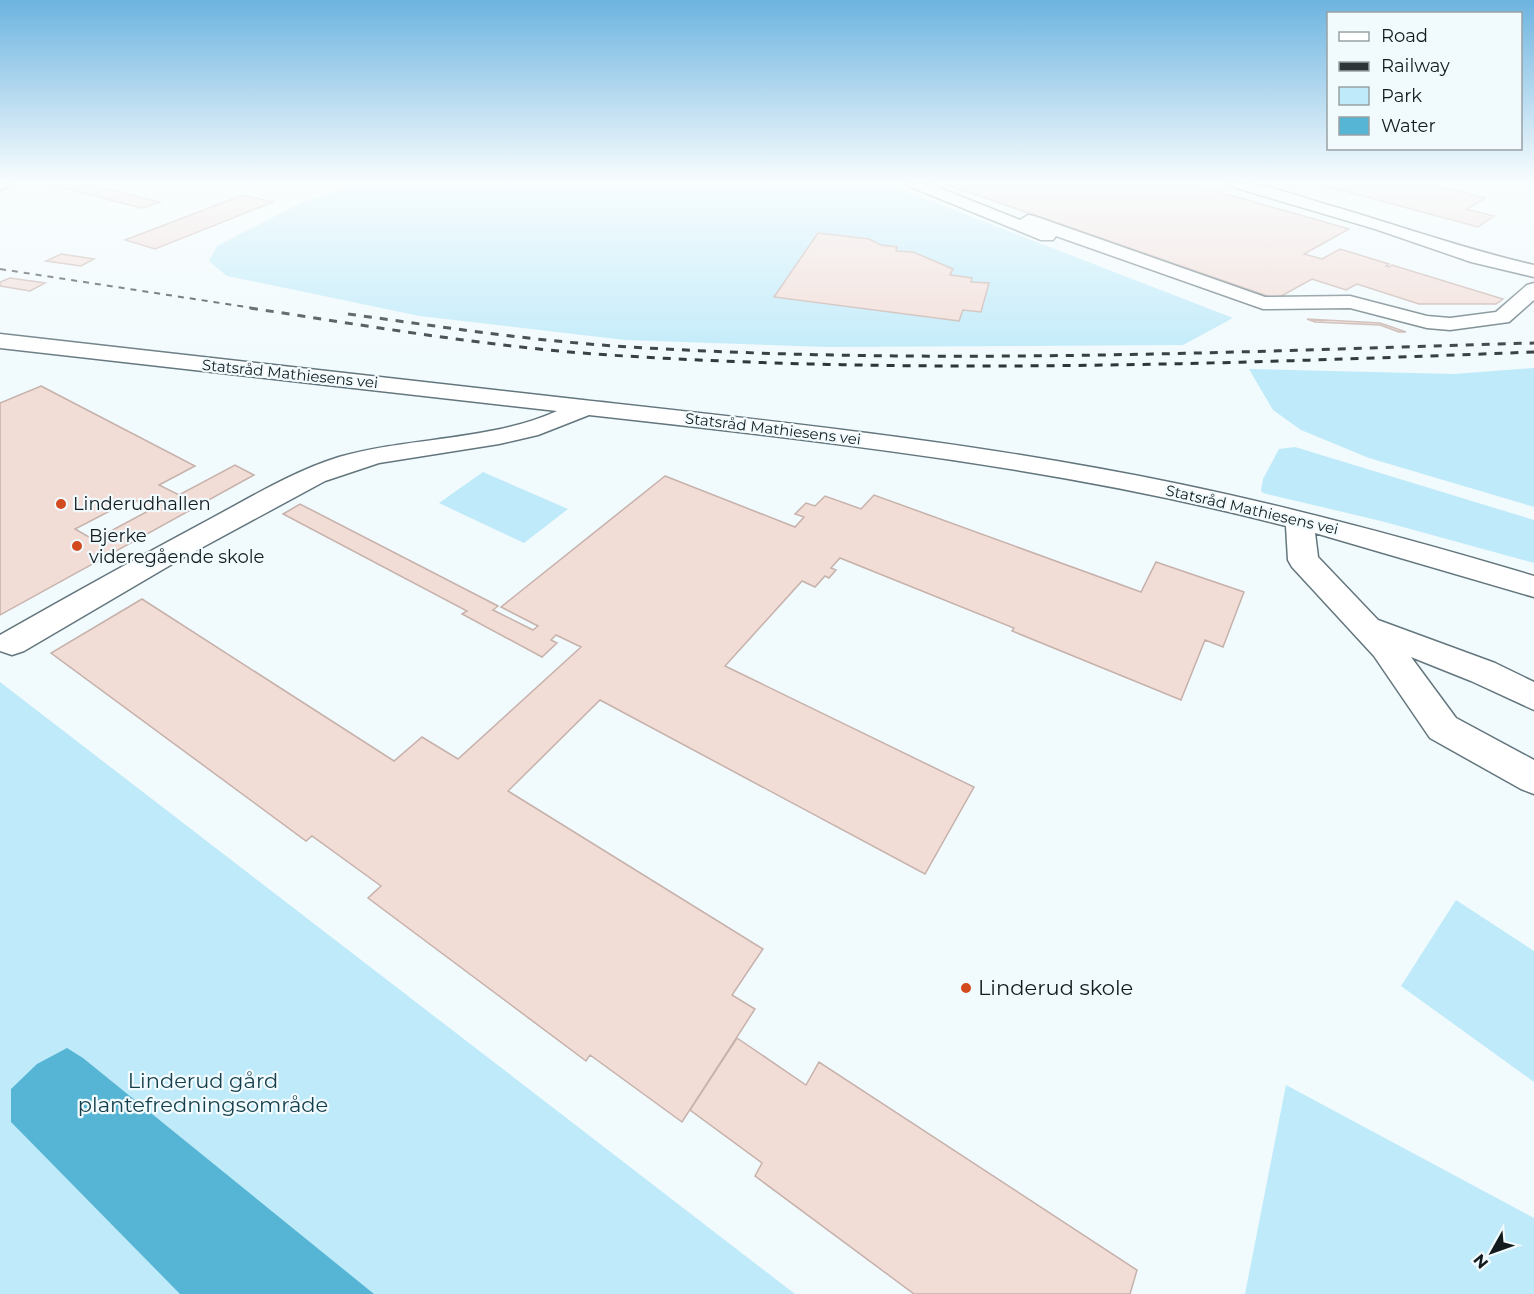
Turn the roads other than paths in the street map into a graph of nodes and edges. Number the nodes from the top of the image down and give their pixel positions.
1 (1073, 244) edge
2 (1095, 244) edge
3 (1434, 244) edge
4 (1118, 253) junction
5 (1534, 271) edge
6 (1534, 290) edge
7 (0, 341) edge
8 (586, 407) junction
9 (1300, 520) junction
10 (1534, 587) edge
11 (1366, 627) junction
12 (12, 643) dead end
13 (1534, 697) edge
14 (1534, 778) edge

1 - 4 street
2 - 4 street
3 - 5 street
4 - 6 street
7 - 8 street, Statsråd Mathiesens vei
8 - 9 street, Statsråd Mathiesens vei
8 - 12 street
9 - 10 street, Statsråd Mathiesens vei
9 - 11 street
11 - 13 street
11 - 14 street

